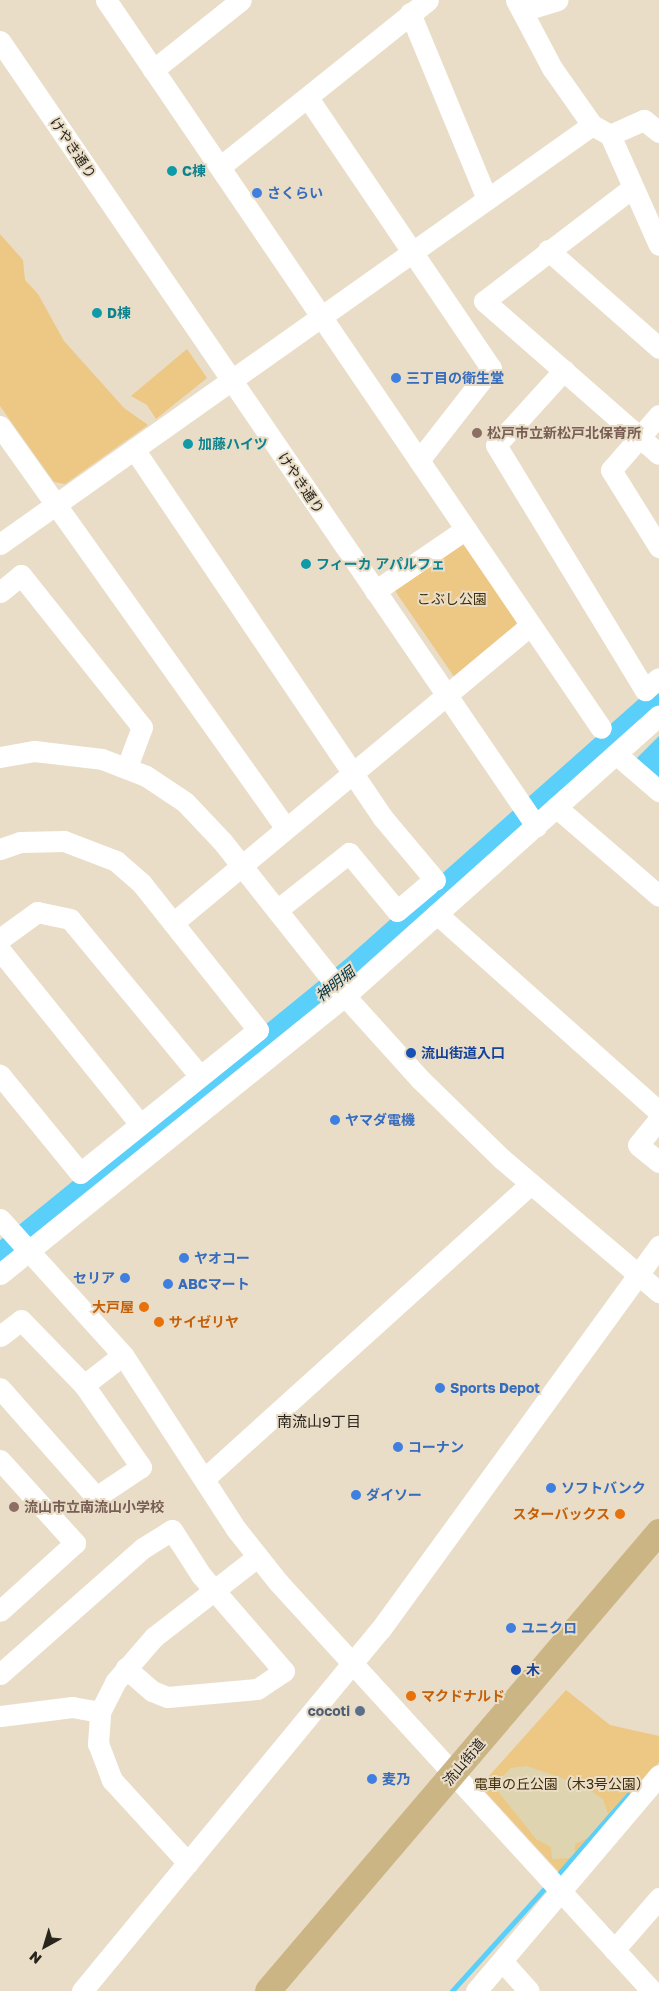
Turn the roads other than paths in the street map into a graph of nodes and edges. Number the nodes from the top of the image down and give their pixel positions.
1 (242, 0) edge
2 (428, 0) edge
3 (557, 0) edge
4 (110, 2) edge
5 (519, 6) edge
6 (410, 13) junction
7 (0, 40) edge
8 (153, 70) junction
9 (308, 98) junction
10 (601, 130) junction
11 (659, 132) edge
12 (220, 166) junction
13 (632, 188) junction
14 (487, 199) junction
15 (659, 245) edge
16 (548, 250) junction
17 (411, 254) junction
18 (322, 316) junction
19 (659, 348) edge
20 (564, 370) junction
21 (232, 380) junction
22 (659, 415) edge
23 (0, 426) edge
24 (639, 437) junction
25 (134, 449) junction
26 (659, 454) edge
27 (419, 460) junction
28 (56, 504) junction
29 (466, 529) junction
30 (0, 544) edge
31 (659, 547) edge
32 (375, 591) junction
33 (0, 592) edge
34 (530, 626) junction
35 (659, 678) edge
36 (446, 697) junction
37 (659, 715) edge
38 (601, 728) dead end
39 (616, 754) junction
40 (0, 757) edge
41 (127, 767) junction
42 (354, 773) junction
43 (659, 791) edge
44 (556, 807) junction
45 (530, 818) junction
46 (286, 828) junction
47 (0, 848) edge
48 (242, 866) junction
49 (659, 896) edge
50 (277, 910) junction
51 (437, 914) junction
52 (172, 922) junction
53 (0, 939) edge
54 (0, 950) edge
55 (339, 988) junction
56 (0, 1075) edge
57 (200, 1076) junction
58 (659, 1112) edge
59 (659, 1119) edge
60 (140, 1124) junction
61 (659, 1162) edge
62 (531, 1184) junction
63 (17, 1237) edge
64 (659, 1246) edge
65 (0, 1274) edge
66 (637, 1274) junction
67 (659, 1292) edge
68 (0, 1336) edge
69 (123, 1355) junction
70 (84, 1385) junction
71 (0, 1388) edge
72 (0, 1460) edge
73 (204, 1479) junction
74 (659, 1532) edge
75 (257, 1557) junction
76 (214, 1590) junction
77 (0, 1612) edge
78 (352, 1664) junction
79 (126, 1668) junction
80 (0, 1674) edge
81 (100, 1712) junction
82 (0, 1716) edge
83 (453, 1774) junction
84 (659, 1775) edge
85 (188, 1863) junction
86 (560, 1891) junction
87 (659, 1898) edge
88 (614, 1950) junction
89 (502, 1961) junction
90 (82, 1991) edge
91 (268, 1991) edge
92 (476, 1991) edge
93 (529, 1991) edge
94 (652, 1991) edge

1 - 8 street
2 - 6 street
3 - 5 street
4 - 8 street
5 - 10 street
6 - 9 street
6 - 14 street
7 - 21 street, けやき通り
8 - 12 street
9 - 12 street
9 - 17 street
10 - 11 street
10 - 13 street
10 - 14 street
12 - 18 street
13 - 15 street
13 - 16 street
14 - 17 street
16 - 19 street
16 - 20 street
17 - 18 street
17 - 27 street
18 - 21 street
18 - 27 street
20 - 24 street
20 - 35 street
21 - 25 street
21 - 32 street, けやき通り
22 - 24 street
23 - 28 street
24 - 26 street
24 - 31 street
25 - 28 street
25 - 42 street
27 - 29 street
28 - 30 street
28 - 46 street
29 - 32 street
29 - 34 street
32 - 36 street, けやき通り
33 - 41 street
34 - 36 street
34 - 38 street
36 - 42 street
36 - 45 street, けやき通り
37 - 39 street
39 - 43 street
39 - 44 street
40 - 41 street
41 - 48 street
42 - 46 street
42 - 50 street
44 - 45 street
44 - 49 street
45 - 51 street
46 - 48 street
47 - 52 street
48 - 50 street
48 - 52 street
50 - 55 street
51 - 55 street
51 - 58 street
52 - 57 street
53 - 57 street
54 - 60 street
55 - 62 street
55 - 63 street
56 - 60 street
57 - 60 street
59 - 61 street
62 - 66 street
62 - 73 street
63 - 65 street
63 - 69 street
64 - 66 street
66 - 67 street
66 - 78 street
68 - 70 street
69 - 70 street
69 - 73 street
70 - 71 street
72 - 77 street
73 - 75 street
74 - 83 main road, 流山街道
75 - 76 street
75 - 78 street
76 - 79 street
76 - 79 street
76 - 80 street
78 - 83 street
78 - 85 street
79 - 81 street
81 - 82 street
81 - 85 street
83 - 86 street
83 - 91 main road, 流山街道
84 - 86 street
85 - 90 street
86 - 88 street
86 - 89 street
87 - 88 street
88 - 94 street
89 - 92 street
89 - 93 street

